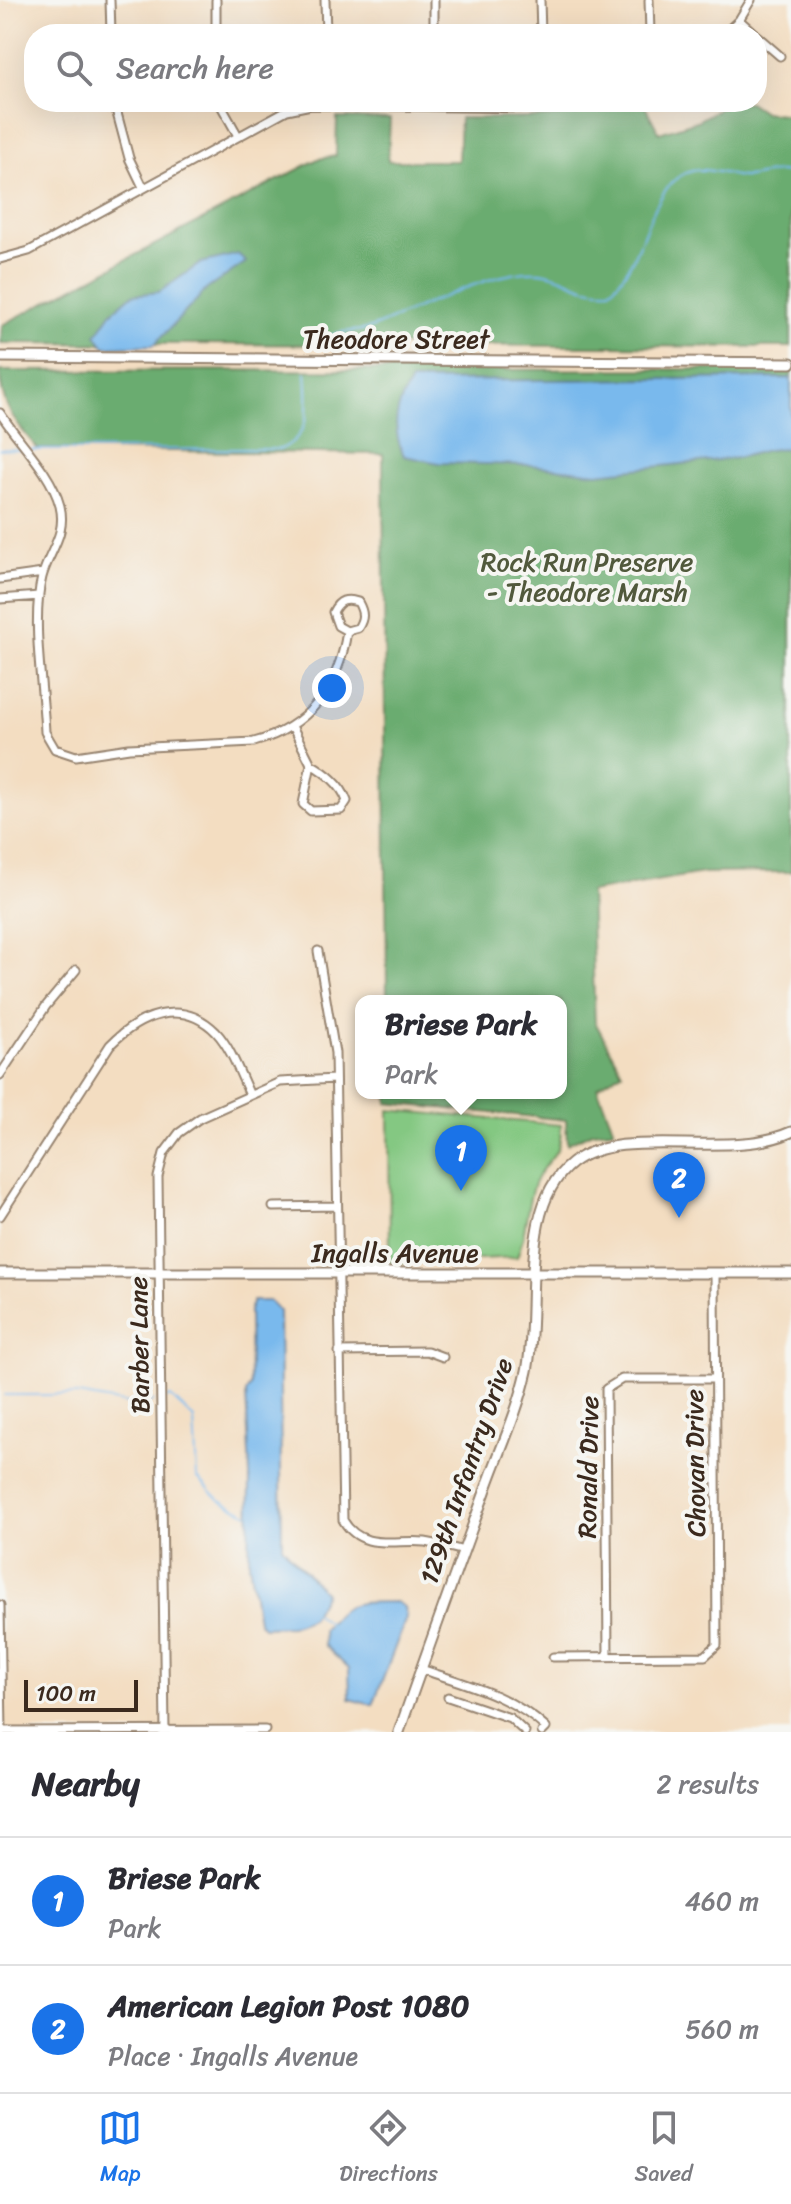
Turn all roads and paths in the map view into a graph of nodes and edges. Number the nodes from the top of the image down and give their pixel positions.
1 (110, 0) edge
2 (216, 0) edge
3 (325, 0) edge
4 (434, 0) edge
5 (540, 0) edge
6 (649, 0) edge
7 (751, 0) edge
8 (739, 20) junction
9 (111, 24) edge
10 (216, 24) edge
11 (326, 24) edge
12 (434, 24) edge
13 (541, 24) edge
14 (650, 24) edge
15 (735, 24) edge
16 (744, 24) edge
17 (767, 45) edge
18 (780, 56) dead end
19 (117, 112) edge
20 (225, 112) edge
21 (283, 112) edge
22 (237, 134) junction
23 (143, 187) junction
24 (0, 259) edge
25 (0, 357) edge
26 (791, 363) edge
27 (0, 413) edge
28 (43, 573) junction
29 (0, 579) edge
30 (39, 596) junction
31 (0, 599) edge
32 (347, 631) junction
33 (292, 726) junction
34 (311, 764) junction
35 (318, 951) dead end
36 (76, 970) dead end
37 (0, 1075) edge
38 (335, 1079) junction
39 (249, 1093) junction
40 (791, 1132) edge
41 (336, 1206) junction
42 (273, 1207) dead end
43 (0, 1216) edge
44 (0, 1273) edge
45 (158, 1273) junction
46 (715, 1273) junction
47 (791, 1273) edge
48 (534, 1274) junction
49 (339, 1276) junction
50 (339, 1352) junction
51 (443, 1357) dead end
52 (714, 1379) junction
53 (464, 1551) junction
54 (0, 1605) edge
55 (608, 1656) junction
56 (553, 1657) dead end
57 (421, 1669) junction
58 (448, 1697) dead end
59 (265, 1730) dead end
60 (544, 1730) edge
61 (1, 1731) edge
62 (165, 1731) edge
63 (399, 1732) edge
64 (525, 1732) edge

1 - 9 street
2 - 10 street
3 - 11 street
4 - 12 street
5 - 13 street
6 - 14 street
7 - 8 street
8 - 15 street
8 - 16 street
17 - 18 street
19 - 23 street
20 - 22 street
21 - 22 street
22 - 23 street
23 - 24 street
25 - 26 street, Theodore Street
27 - 28 street
28 - 29 street
28 - 30 street
30 - 31 street
30 - 33 street
32 - 32 street
32 - 33 street
33 - 34 street
34 - 34 street
35 - 38 street
36 - 37 street
38 - 39 street, Barber Lane
38 - 41 street
39 - 43 street
39 - 45 street, Barber Lane
40 - 48 street, 129th Infantry Drive
41 - 42 street
41 - 49 street
44 - 45 street, Ingalls Avenue
45 - 49 street, Ingalls Avenue
45 - 62 street, Barber Lane
46 - 47 street, Ingalls Avenue
46 - 48 street, Ingalls Avenue
46 - 52 street, Chovan Drive
48 - 49 street, Ingalls Avenue
48 - 53 street, 129th Infantry Drive
49 - 50 street
50 - 51 street
50 - 53 street
52 - 55 street, Ronald Drive
52 - 55 street, Chovan Drive
53 - 57 street, 129th Infantry Drive
54 - 61 street
55 - 56 street
57 - 60 street
57 - 63 street, 129th Infantry Drive
58 - 64 street
59 - 62 street
61 - 62 street

